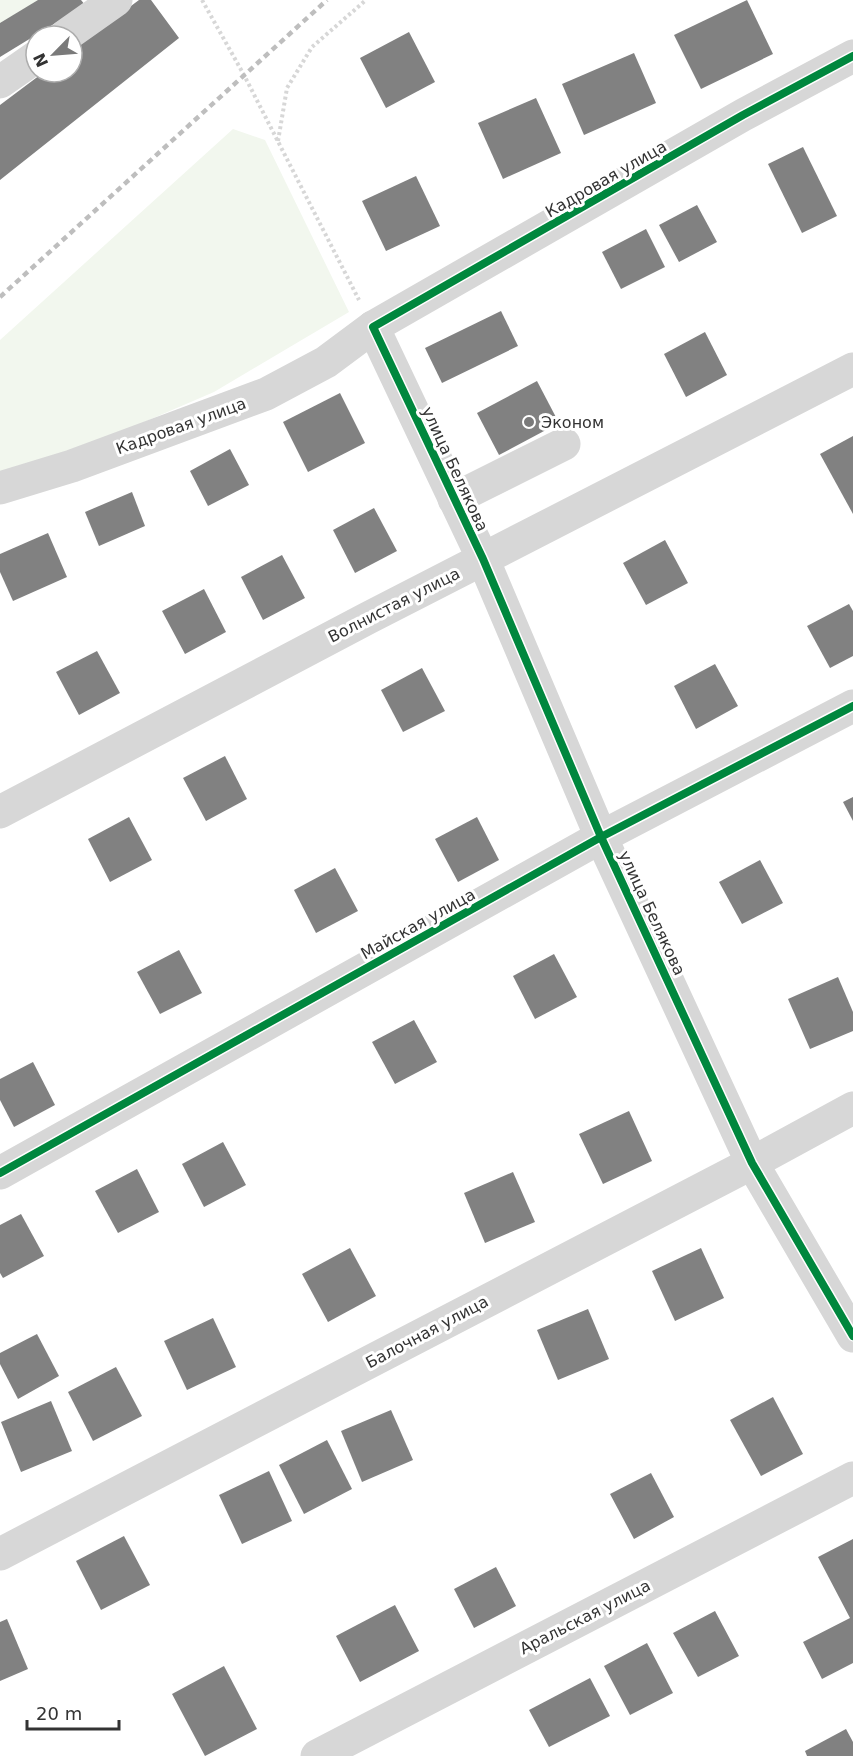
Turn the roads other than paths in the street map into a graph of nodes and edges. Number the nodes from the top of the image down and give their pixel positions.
1 (116, 0) edge
2 (82, 24) edge
3 (853, 56) edge
4 (24, 65) edge
5 (0, 82) edge
6 (373, 327) junction
7 (853, 369) edge
8 (564, 444) dead end
9 (0, 488) edge
10 (454, 499) junction
11 (483, 560) junction
12 (853, 706) edge
13 (0, 812) edge
14 (601, 837) junction
15 (853, 1108) edge
16 (752, 1163) junction
17 (0, 1173) edge
18 (853, 1336) edge
19 (853, 1478) edge
20 (0, 1554) edge
21 (317, 1756) edge

1 - 2 street
3 - 6 street, Кадровая улица
4 - 5 street
6 - 9 street, Кадровая улица
6 - 10 street, улица Белякова
7 - 11 street, Волнистая улица
8 - 10 street
10 - 11 street, улица Белякова
11 - 13 street, Волнистая улица
11 - 14 street, улица Белякова
12 - 14 street, Майская улица
14 - 16 street, улица Белякова
14 - 17 street, Майская улица
15 - 16 street, Балочная улица
16 - 18 street, улица Белякова
16 - 20 street, Балочная улица
19 - 21 street, Аральская улица

